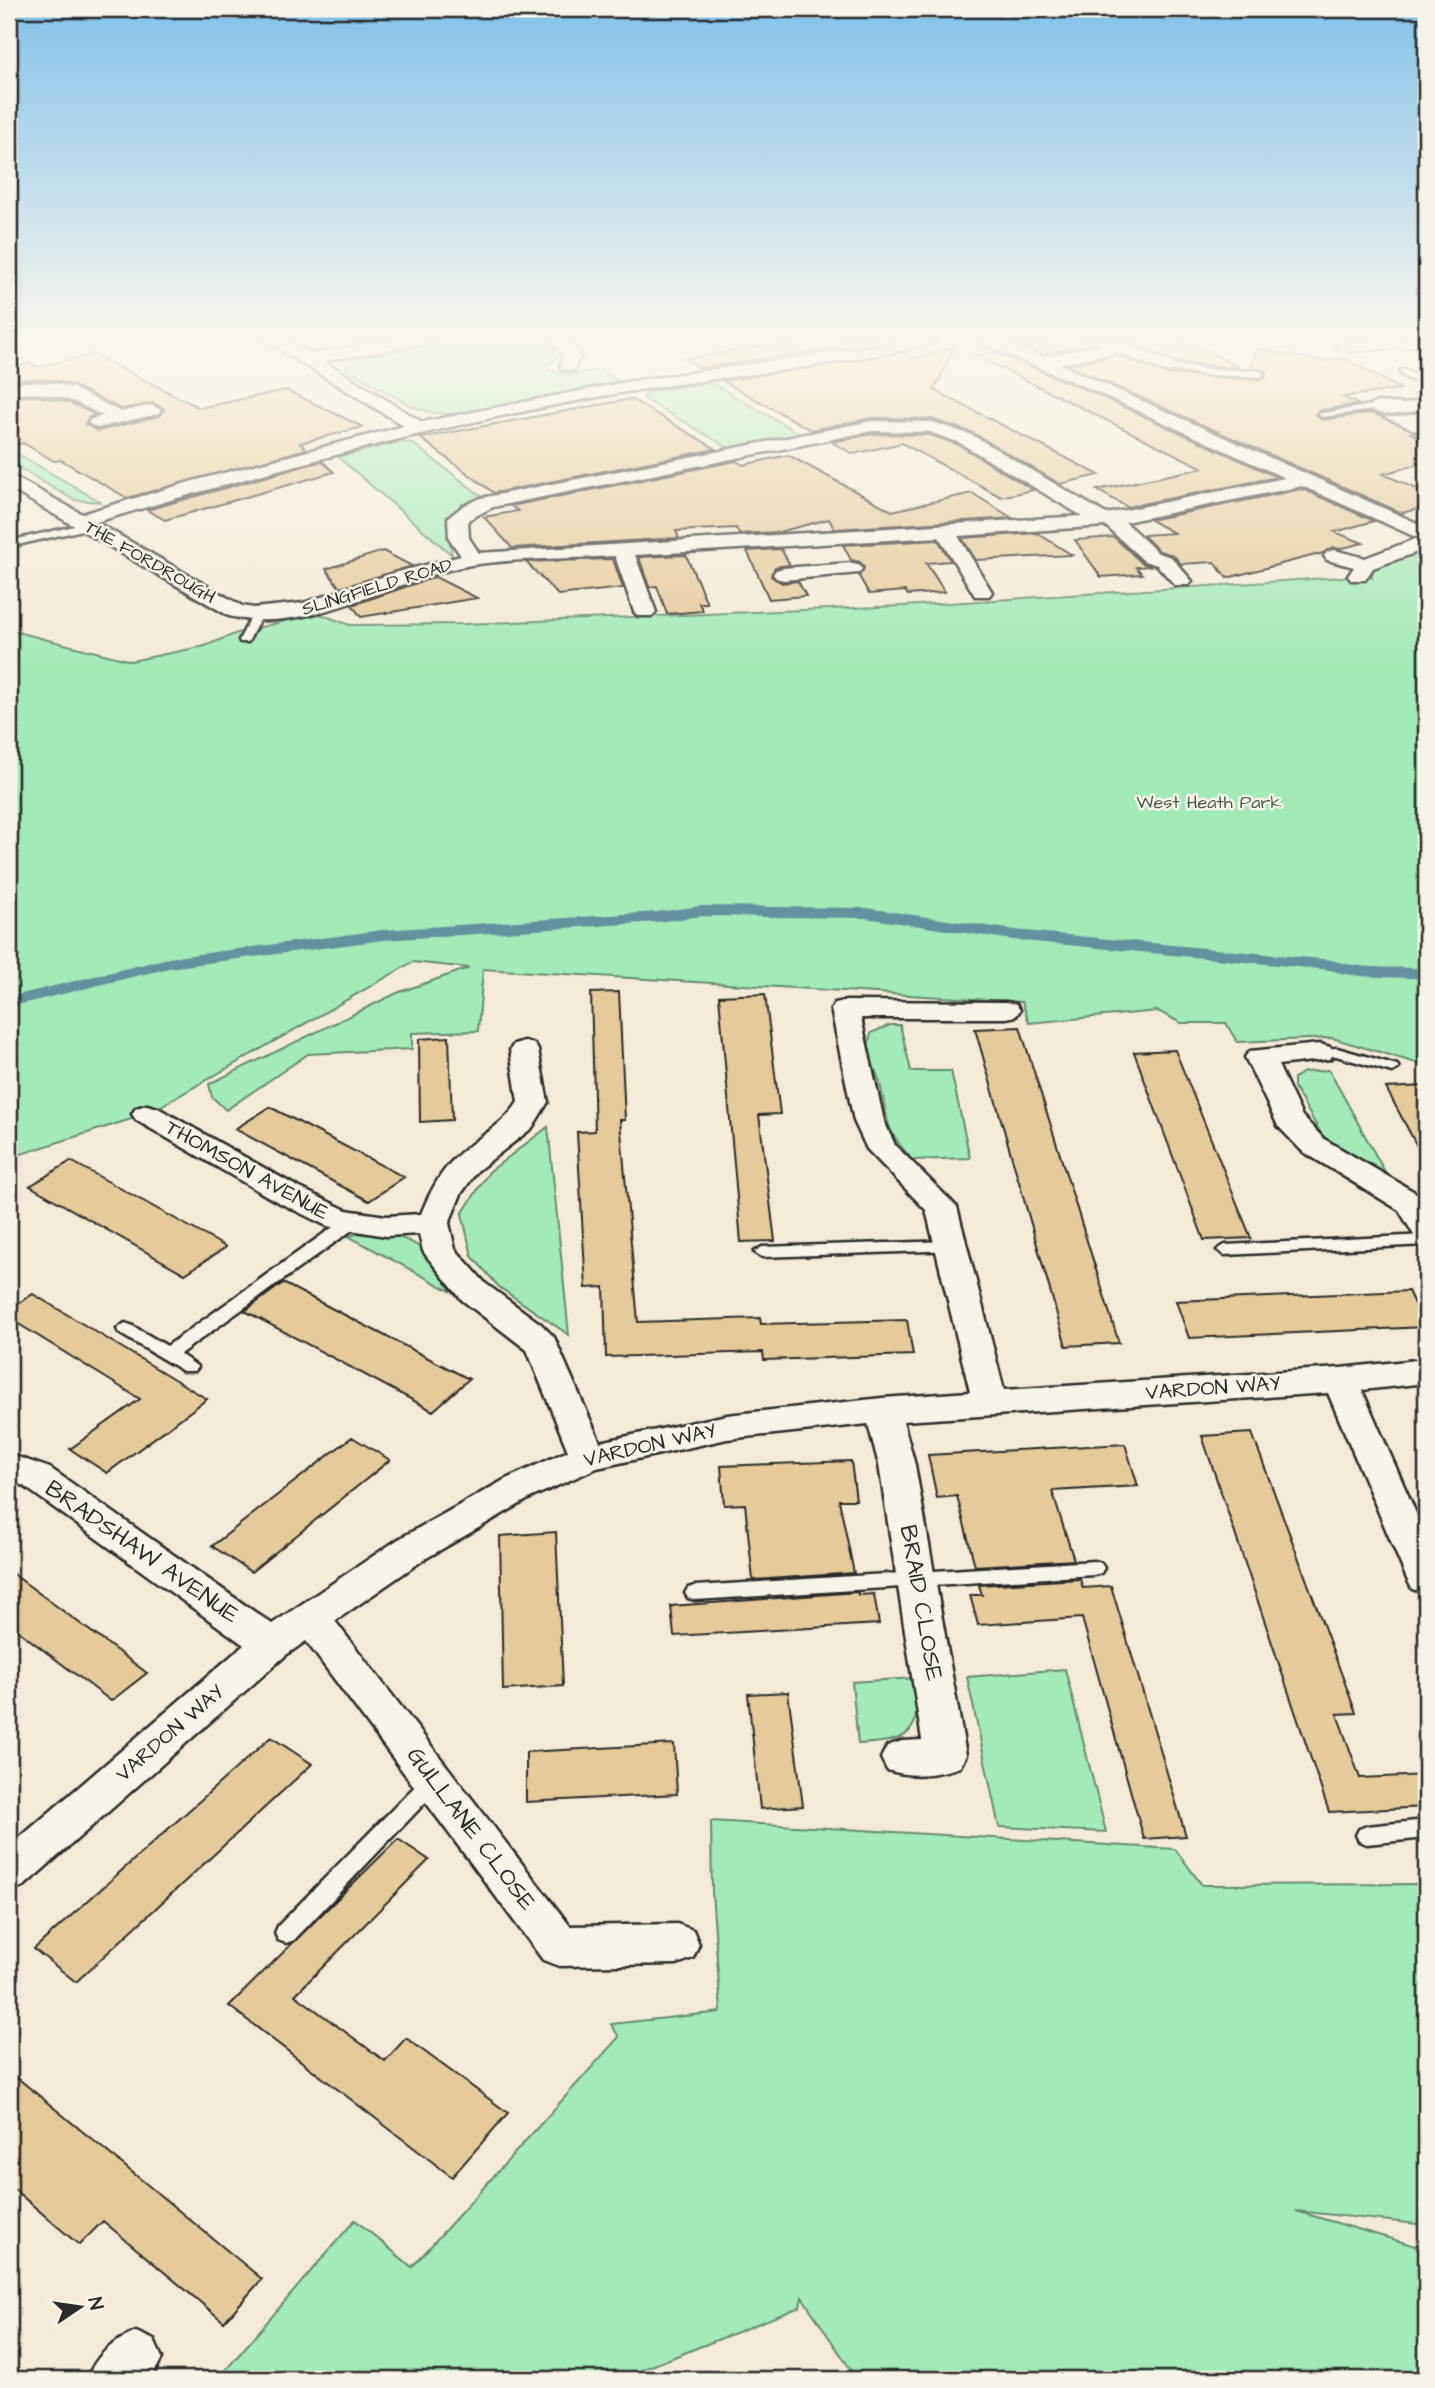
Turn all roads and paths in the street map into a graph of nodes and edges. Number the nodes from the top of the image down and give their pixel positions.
1 (332, 450) edge
2 (749, 450) edge
3 (985, 450) edge
4 (1242, 450) edge
5 (9, 480) edge
6 (1304, 480) junction
7 (1107, 520) junction
8 (84, 524) junction
9 (945, 531) junction
10 (1426, 534) edge
11 (803, 540) junction
12 (1426, 542) edge
13 (9, 544) edge
14 (623, 550) junction
15 (1334, 556) dead end
16 (472, 559) junction
17 (852, 569) dead end
18 (821, 570) junction
19 (783, 574) dead end
20 (1182, 581) dead end
21 (982, 592) dead end
22 (645, 612) dead end
23 (256, 617) junction
24 (244, 640) dead end
25 (1006, 1010) dead end
26 (524, 1050) dead end
27 (1320, 1053) joint
28 (1392, 1068) dead end
29 (147, 1114) dead end
30 (1422, 1212) edge
31 (353, 1221) junction
32 (433, 1223) junction
33 (1426, 1240) edge
34 (950, 1245) junction
35 (1225, 1250) dead end
36 (762, 1252) dead end
37 (125, 1329) dead end
38 (168, 1354) junction
39 (189, 1367) dead end
40 (1426, 1371) edge
41 (1340, 1380) junction
42 (990, 1402) junction
43 (882, 1410) junction
44 (588, 1457) junction
45 (9, 1467) edge
46 (1419, 1544) edge
47 (1094, 1568) dead end
48 (917, 1579) junction
49 (1426, 1579) edge
50 (695, 1593) dead end
51 (311, 1618) junction
52 (272, 1644) junction
53 (902, 1758) dead end
54 (434, 1780) junction
55 (1426, 1829) edge
56 (1367, 1835) dead end
57 (9, 1873) edge
58 (286, 1933) dead end
59 (677, 1944) dead end

1 - 8 street
2 - 16 street
3 - 7 street
4 - 6 street
5 - 8 street, THE FORDROUGH
6 - 7 street, SLINGFIELD ROAD
6 - 10 street
7 - 9 street, SLINGFIELD ROAD
7 - 20 street
8 - 13 lane
8 - 23 street, THE FORDROUGH
9 - 11 street, SLINGFIELD ROAD
9 - 21 street
11 - 14 street, SLINGFIELD ROAD
11 - 18 street
12 - 15 street
14 - 16 street, SLINGFIELD ROAD
14 - 22 street
16 - 23 street, SLINGFIELD ROAD
17 - 18 street
18 - 19 street
23 - 24 lane
25 - 34 street
26 - 32 street
27 - 28 lane
27 - 30 street
29 - 31 street, THOMSON AVENUE
31 - 32 street, THOMSON AVENUE
31 - 38 lane
32 - 44 street
33 - 35 lane
34 - 36 lane
34 - 42 street
37 - 38 lane
38 - 39 lane
40 - 41 street, VARDON WAY
41 - 42 street, VARDON WAY
41 - 46 street
42 - 43 street, VARDON WAY
43 - 44 street, VARDON WAY
43 - 48 street, BRAID CLOSE
44 - 51 street, VARDON WAY
45 - 52 street, BRADSHAW AVENUE
46 - 49 street
47 - 48 lane
48 - 50 lane
48 - 53 street, BRAID CLOSE
51 - 52 street, VARDON WAY
51 - 54 street, GULLANE CLOSE
52 - 57 street, VARDON WAY
54 - 58 lane
54 - 59 street, GULLANE CLOSE
55 - 56 lane

